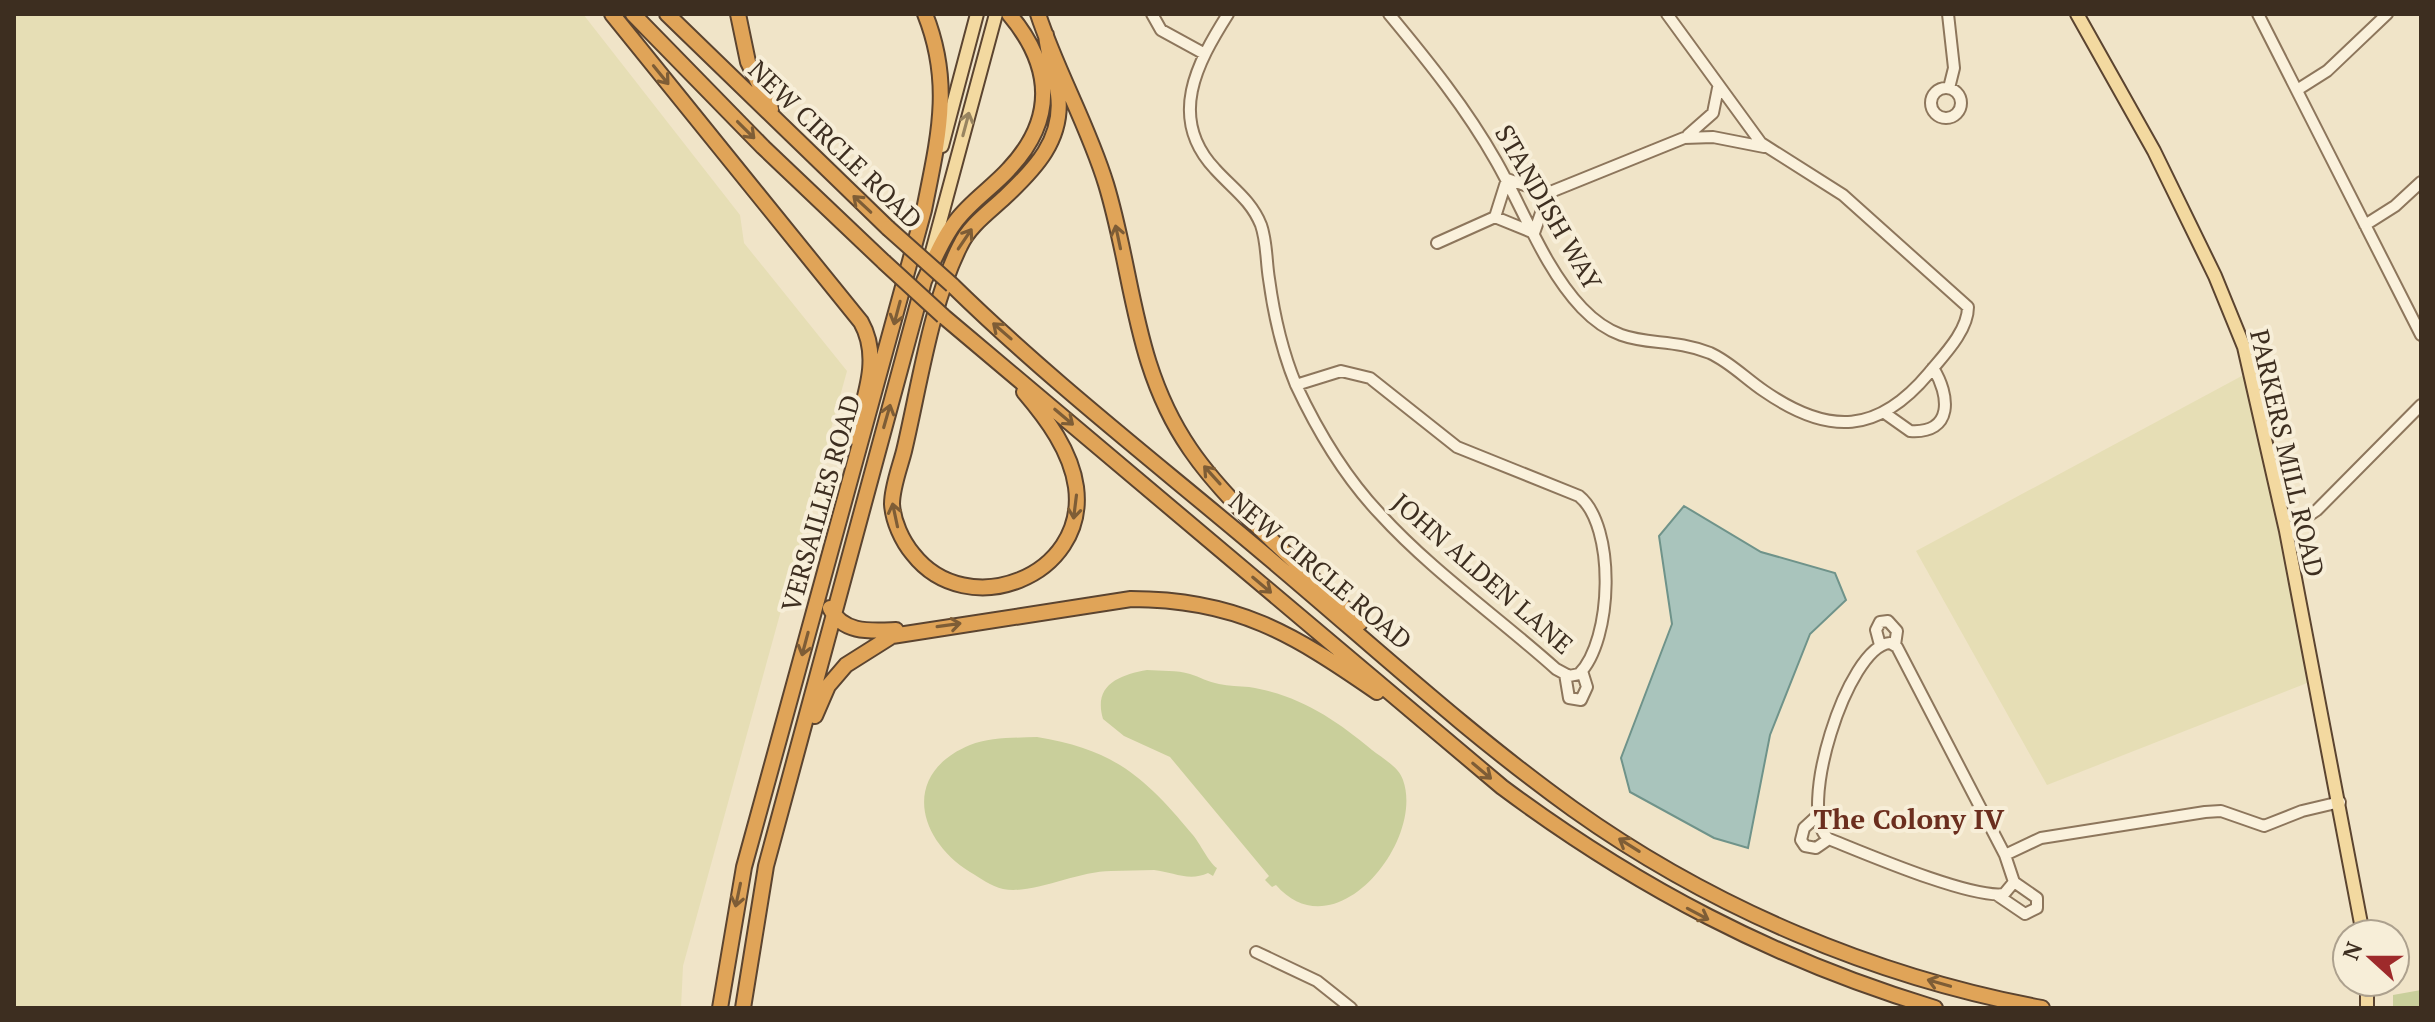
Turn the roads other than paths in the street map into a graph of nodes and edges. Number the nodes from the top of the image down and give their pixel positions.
1 (612, 14) edge
2 (633, 14) edge
3 (667, 14) edge
4 (738, 14) edge
5 (925, 14) edge
6 (977, 14) edge
7 (996, 14) edge
8 (1009, 14) edge
9 (1038, 14) edge
10 (1152, 14) edge
11 (1228, 14) edge
12 (1389, 14) edge
13 (1667, 14) edge
14 (1948, 14) edge
15 (2077, 14) edge
16 (2258, 14) edge
17 (2387, 14) edge
18 (1046, 35) junction
19 (1203, 53) junction
20 (1718, 86) junction
21 (1949, 88) dead end
22 (2297, 90) junction
23 (1684, 138) junction
24 (1766, 147) junction
25 (837, 179) junction
26 (1507, 179) junction
27 (2421, 182) edge
28 (1548, 193) junction
29 (924, 210) junction
30 (1495, 217) junction
31 (2365, 225) junction
32 (1534, 233) junction
33 (1437, 243) dead end
34 (924, 281) junction
35 (2421, 335) edge
36 (983, 348) junction
37 (1933, 368) junction
38 (1296, 385) junction
39 (2421, 405) edge
40 (1886, 414) junction
41 (2286, 531) junction
42 (832, 547) junction
43 (820, 587) junction
44 (833, 614) junction
45 (917, 630) junction
46 (1880, 645) junction
47 (1895, 645) junction
48 (1582, 671) junction
49 (1565, 674) junction
50 (1425, 689) junction
51 (1451, 744) junction
52 (2340, 802) junction
53 (780, 811) junction
54 (1816, 817) junction
55 (1829, 839) junction
56 (2005, 855) junction
57 (2014, 882) junction
58 (1997, 895) junction
59 (2360, 918) edge
60 (1256, 952) dead end
61 (720, 1008) edge
62 (743, 1008) edge
63 (1351, 1008) edge
64 (1935, 1008) edge
65 (2042, 1008) edge

1 -> 42 highway
2 -> 36 highway, NEW CIRCLE ROAD, bridge
3 - 25 highway, NEW CIRCLE ROAD
4 - 25 highway
5 - 29 highway
6 - 29 main road, VERSAILLES ROAD
34 -> 7 main road, VERSAILLES ROAD
8 - 34 highway
9 - 18 highway
10 - 19 street
11 - 19 street, JOHN ALDEN LANE
12 - 26 street, STANDISH WAY
13 - 20 street
14 - 21 street
15 - 41 main road, PARKERS MILL ROAD
16 - 22 street
17 - 22 street
36 -> 18 highway
50 -> 18 highway
19 - 38 street, JOHN ALDEN LANE
20 - 23 street
20 - 24 street
22 - 31 street
23 - 24 street
23 - 28 street
24 - 37 street
50 -> 25 highway, NEW CIRCLE ROAD, bridge
26 - 28 street
26 - 30 street
26 - 32 street, STANDISH WAY
27 - 31 street
28 - 32 street
29 -> 42 highway, VERSAILLES ROAD
30 - 32 street
30 - 33 street
31 - 35 street
32 - 40 street, STANDISH WAY
44 -> 34 highway, VERSAILLES ROAD
36 -> 51 highway, NEW CIRCLE ROAD
37 - 40 street
37 - 40 street
38 - 48 street, JOHN ALDEN LANE
38 - 49 street, JOHN ALDEN LANE
39 - 41 street
41 - 52 main road, PARKERS MILL ROAD
42 - 43 highway, VERSAILLES ROAD
43 - 44 highway
43 -> 61 highway, VERSAILLES ROAD
44 - 45 highway
44 - 53 highway, VERSAILLES ROAD
45 -> 51 highway
45 - 53 highway
46 - 47 street
46 - 47 street
46 - 54 street
47 - 56 street
48 - 49 street, JOHN ALDEN LANE
48 - 49 street
65 -> 50 highway, NEW CIRCLE ROAD
51 -> 64 highway, NEW CIRCLE ROAD
52 - 56 street
52 - 59 main road, PARKERS MILL ROAD
53 - 62 highway, VERSAILLES ROAD
54 - 55 street
54 - 55 street
55 - 58 street
56 - 57 street
57 - 58 street
57 - 58 street
60 - 63 street

